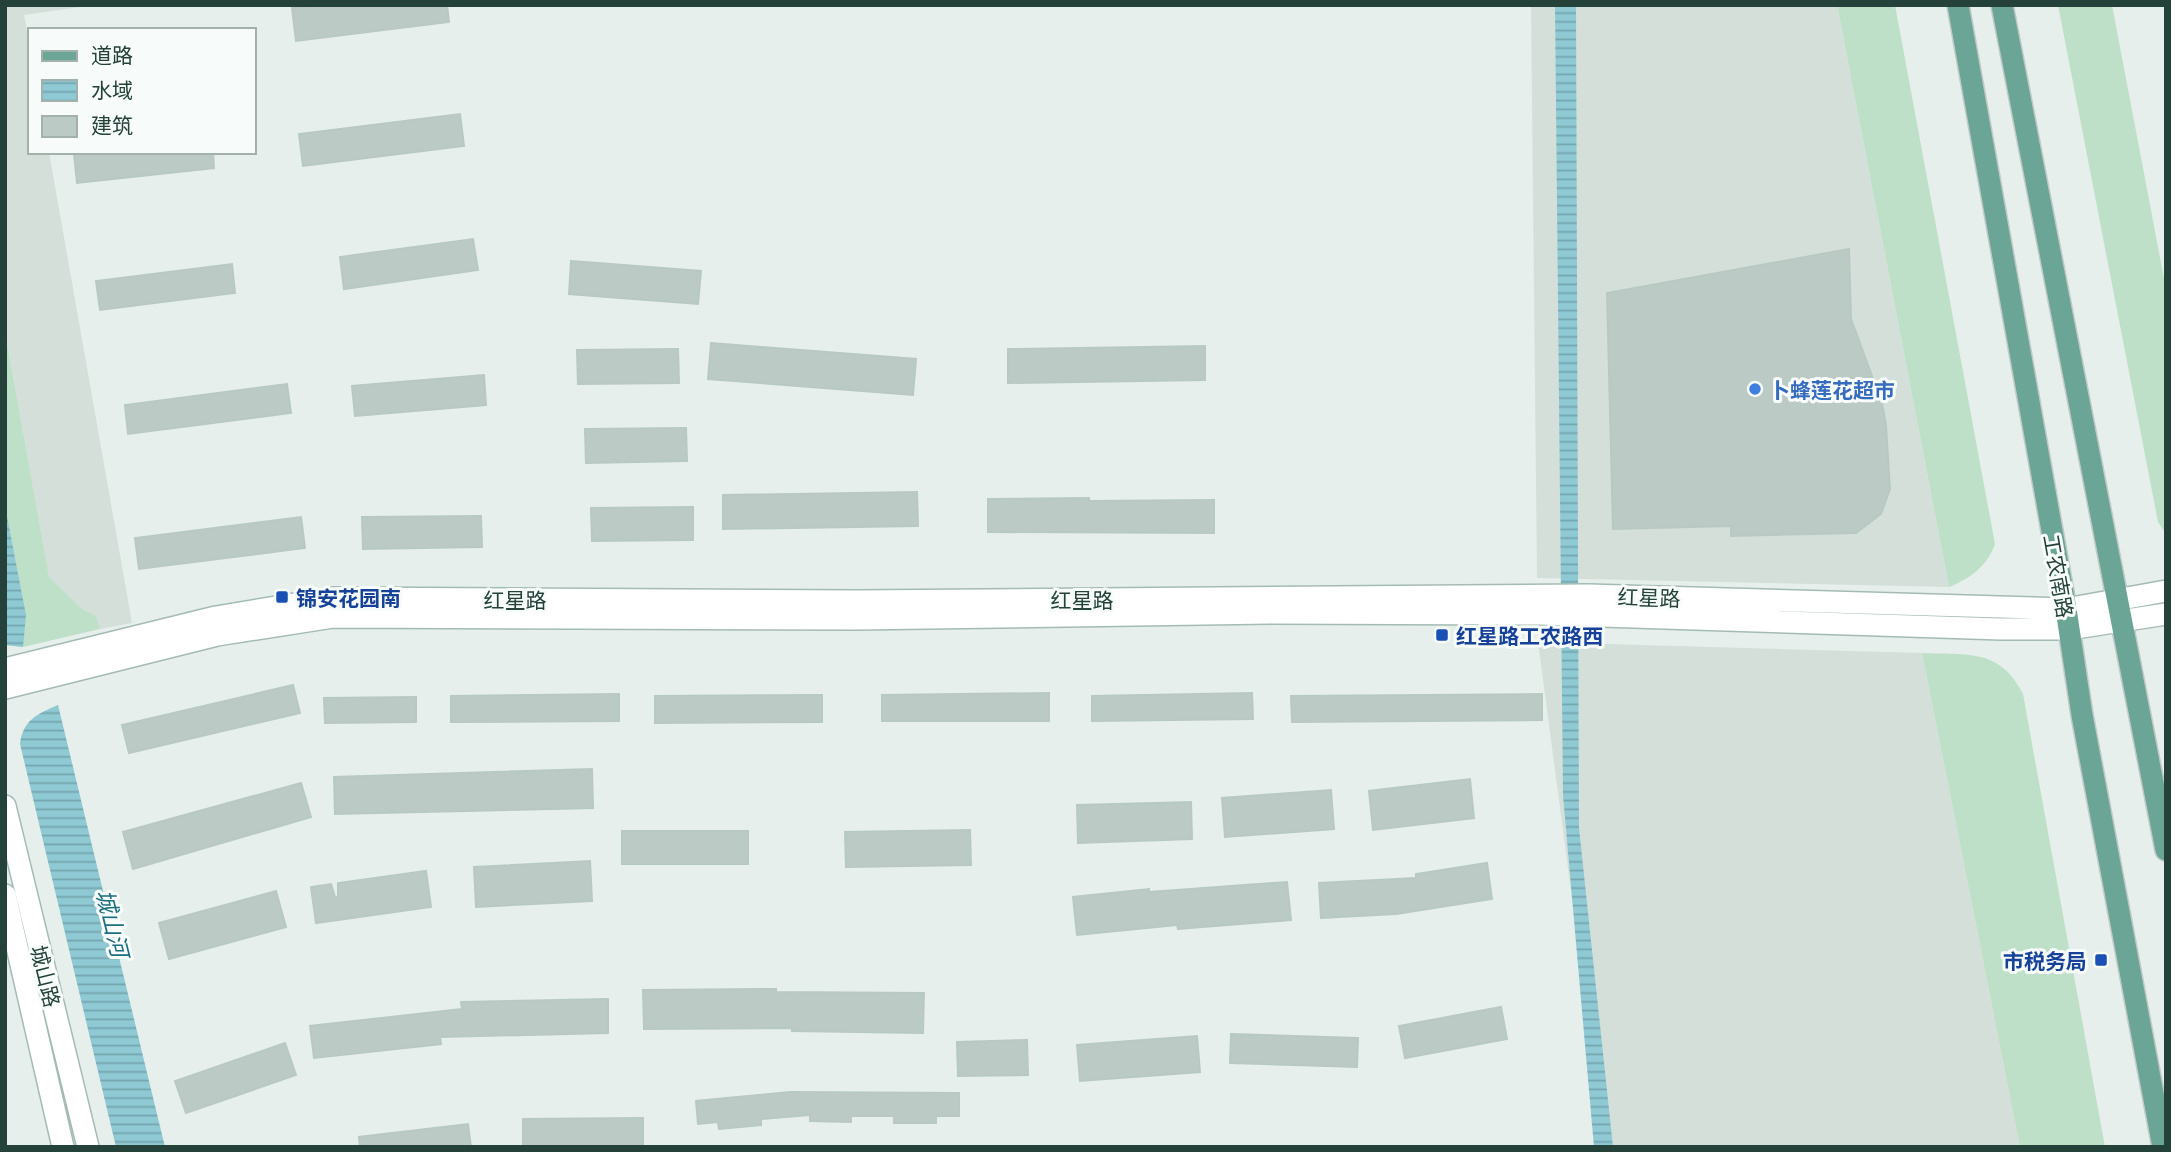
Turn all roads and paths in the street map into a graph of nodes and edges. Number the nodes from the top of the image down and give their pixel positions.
1 (1958, 5) edge
2 (2002, 5) edge
3 (2166, 592) edge
4 (2117, 598) junction
5 (1541, 605) junction
6 (2166, 614) edge
7 (2068, 619) junction
8 (2123, 622) junction
9 (5, 669) edge
10 (5, 688) edge
11 (5, 806) edge
12 (2166, 850) edge
13 (5, 895) edge
14 (63, 1147) edge
15 (88, 1147) edge
16 (2163, 1147) edge

1 - 7 main road, 工农南路
2 - 4 main road
3 - 4 main road, 红星路
4 - 7 main road, 红星路
4 - 8 main road
5 - 7 main road, 红星路
5 - 9 main road, 红星路
5 - 10 main road, 红星路
6 - 8 main road, 红星路
7 - 8 main road, 红星路
7 - 16 main road, 工农南路
8 - 12 main road
11 - 15 main road, 城山路
13 - 14 main road, 城山路

